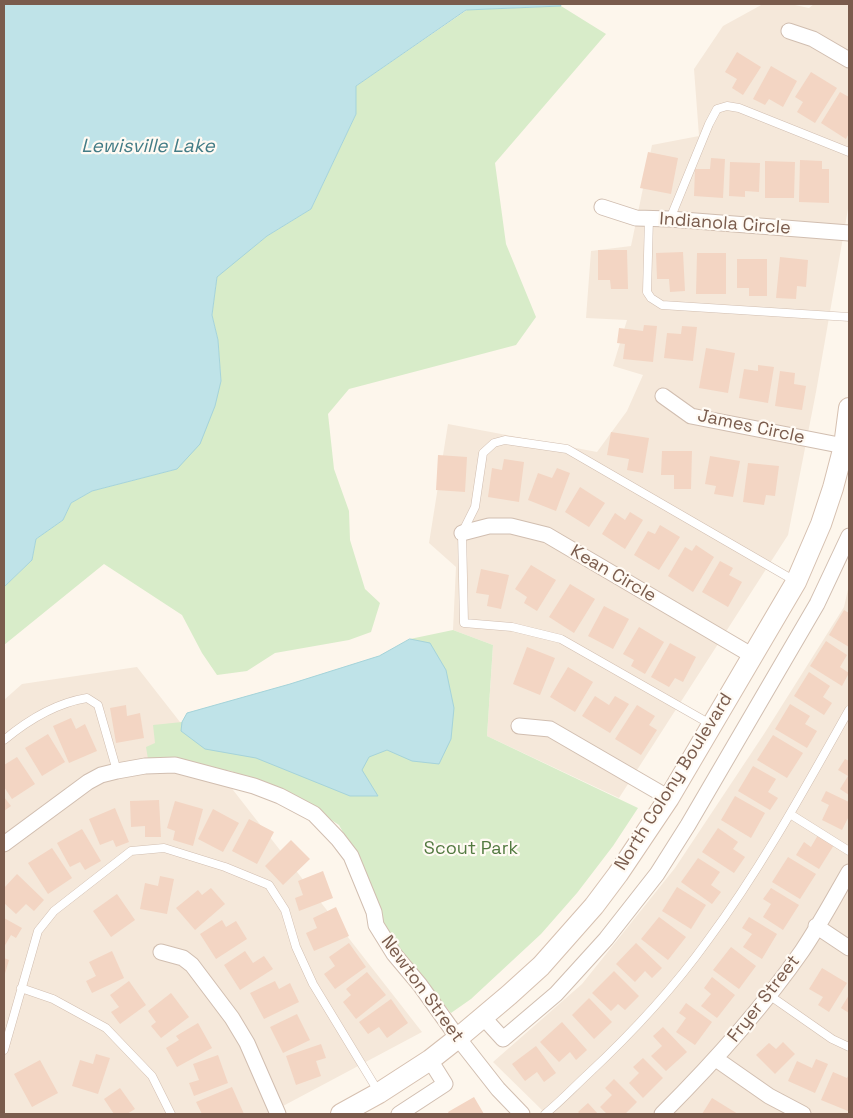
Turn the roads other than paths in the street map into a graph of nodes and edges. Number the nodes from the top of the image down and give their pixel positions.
1 (789, 31) dead end
2 (849, 60) edge
3 (849, 152) edge
4 (602, 207) dead end
5 (648, 218) junction
6 (670, 219) junction
7 (849, 233) edge
8 (849, 317) edge
9 (663, 396) dead end
10 (849, 408) edge
11 (844, 446) junction
12 (462, 533) junction
13 (849, 536) edge
14 (796, 582) junction
15 (753, 656) junction
16 (849, 710) edge
17 (712, 725) junction
18 (519, 726) dead end
19 (4, 740) edge
20 (117, 771) junction
21 (669, 798) junction
22 (790, 814) junction
23 (4, 844) edge
24 (849, 851) edge
25 (849, 872) edge
26 (816, 926) junction
27 (849, 948) edge
28 (161, 952) dead end
29 (21, 988) junction
30 (769, 995) junction
31 (483, 1018) junction
32 (458, 1038) junction
33 (849, 1047) edge
34 (4, 1050) edge
35 (716, 1059) junction
36 (430, 1060) junction
37 (379, 1093) junction
38 (171, 1114) edge
39 (278, 1114) edge
40 (341, 1114) edge
41 (399, 1114) edge
42 (522, 1114) edge
43 (545, 1114) edge
44 (662, 1114) edge
45 (803, 1114) edge

1 - 2 street
3 - 6 lane
4 - 5 street, Indianola Circle
5 - 6 street, Indianola Circle
5 - 8 lane
6 - 7 street, Indianola Circle
9 - 11 street, James Circle
10 - 11 main road, North Colony Boulevard
11 - 14 main road, North Colony Boulevard
12 - 14 lane
12 - 15 street, Kean Circle
12 - 17 lane
13 - 31 street
14 - 15 main road, North Colony Boulevard
15 - 17 main road, North Colony Boulevard
16 - 22 lane
17 - 21 main road, North Colony Boulevard
18 - 21 street
19 - 20 lane
20 - 23 street, Newton Street
20 - 32 street, Newton Street
21 - 31 main road, North Colony Boulevard
22 - 24 lane
22 - 43 lane
25 - 26 street, Fryer Street
26 - 27 street
26 - 30 street, Fryer Street
28 - 39 street
29 - 34 lane
29 - 37 lane
29 - 38 lane
30 - 33 lane
30 - 35 street, Fryer Street
31 - 32 main road, North Colony Boulevard
32 - 36 main road, North Colony Boulevard
32 - 42 street, Newton Street
35 - 44 street, Fryer Street
35 - 45 street
36 - 37 main road, North Colony Boulevard
36 - 41 street
37 - 40 main road, North Colony Boulevard

